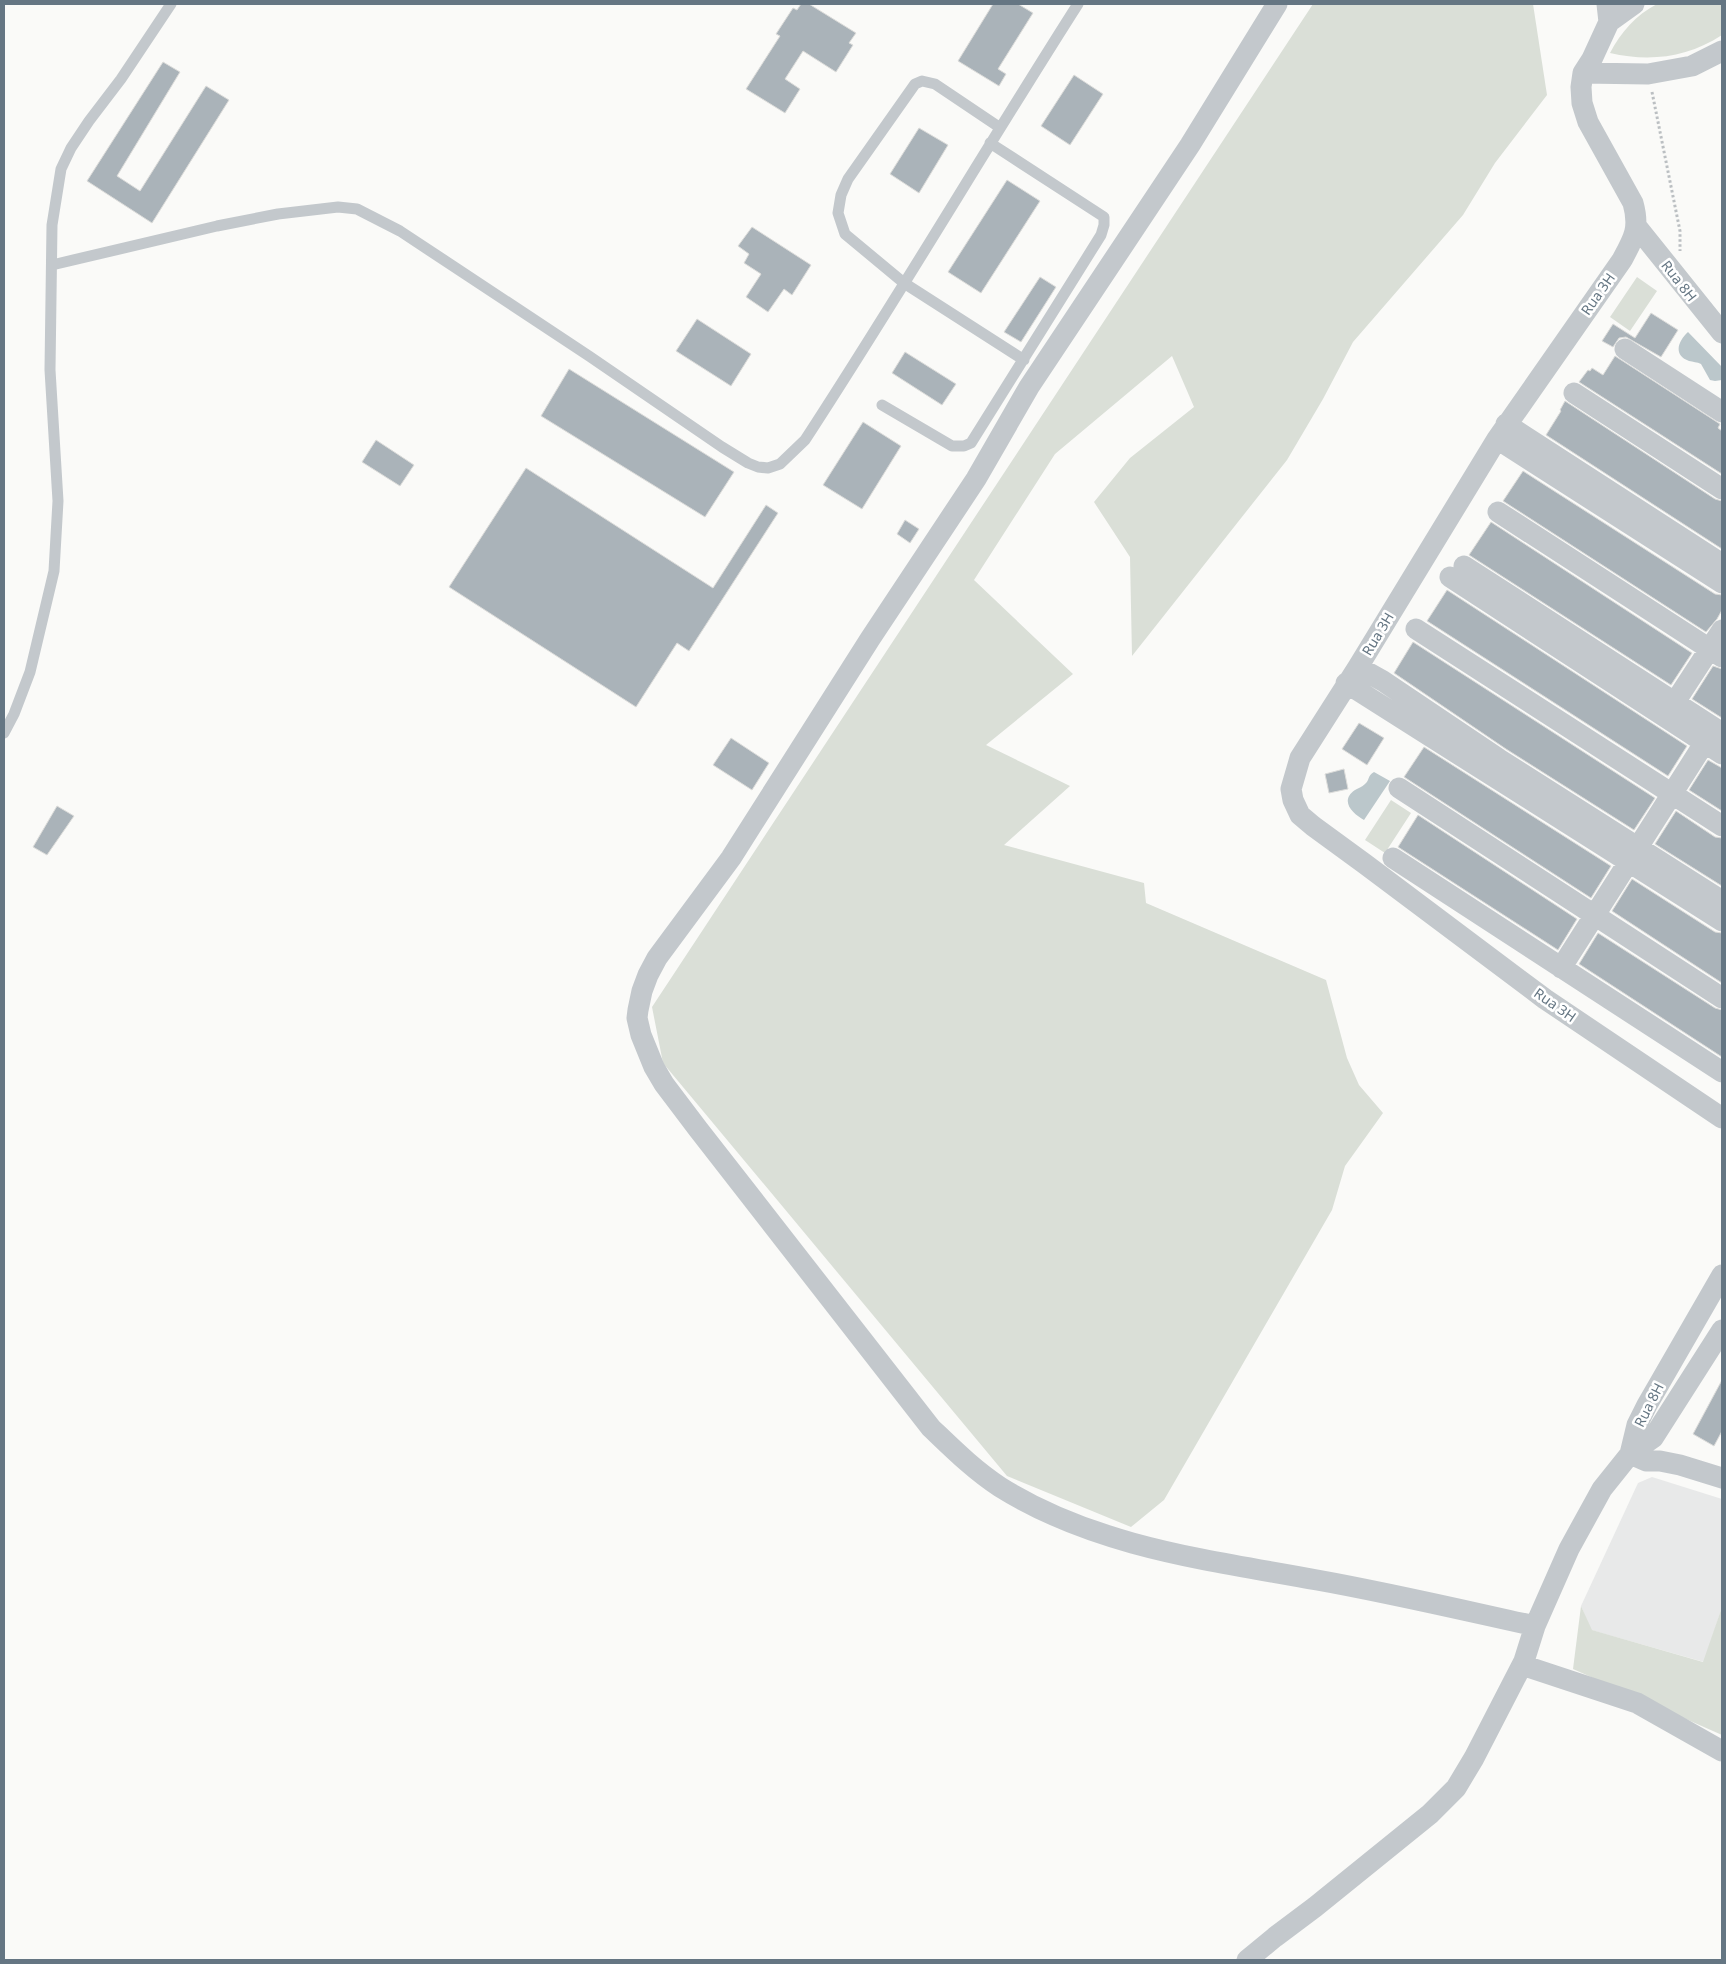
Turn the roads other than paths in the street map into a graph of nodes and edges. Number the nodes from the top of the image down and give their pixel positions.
1 (171, 4) edge
2 (1078, 4) edge
3 (1277, 4) edge
4 (1634, 4) edge
5 (1608, 13) edge
6 (1722, 51) edge
7 (1583, 73) junction
8 (999, 127) junction
9 (990, 143) junction
10 (1637, 227) junction
11 (52, 265) junction
12 (904, 283) junction
13 (1722, 333) edge
14 (1625, 349) dead end
15 (1024, 360) junction
16 (1574, 393) dead end
17 (882, 405) dead end
18 (1722, 412) edge
19 (1502, 432) junction
20 (1722, 489) edge
21 (1498, 512) dead end
22 (1722, 564) edge
23 (1722, 583) edge
24 (1416, 629) dead end
25 (1722, 630) edge
26 (1716, 653) edge
27 (1352, 675) junction
28 (1675, 702) junction
29 (4, 733) edge
30 (1713, 737) edge
31 (1722, 754) edge
32 (1399, 788) dead end
33 (1671, 794) junction
34 (1722, 826) edge
35 (1633, 854) junction
36 (1393, 858) dead end
37 (1722, 901) edge
38 (1594, 916) junction
39 (1722, 921) edge
40 (1561, 968) junction
41 (1722, 998) edge
42 (1722, 1072) edge
43 (1722, 1118) edge
44 (1722, 1276) edge
45 (1722, 1330) edge
46 (1630, 1454) junction
47 (1722, 1478) edge
48 (1535, 1626) junction
49 (1522, 1665) junction
50 (1722, 1751) edge
51 (1247, 1960) edge

1 - 11 lane
2 - 8 lane
3 - 48 street
4 - 5 street
5 - 7 street
6 - 7 street
7 - 10 street
8 - 9 lane
8 - 12 lane
9 - 12 lane
9 - 15 lane
10 - 13 street, Rua 8H
10 - 19 street, Rua 3H
11 - 12 lane
11 - 29 lane
12 - 15 lane
14 - 18 street
15 - 17 lane
16 - 20 street
19 - 22 street
19 - 23 street
19 - 27 street, Rua 3H
21 - 26 street
24 - 33 street
25 - 26 street
26 - 28 street
27 - 35 street
27 - 43 street, Rua 3H
28 - 30 street
28 - 30 street
30 - 31 street
30 - 33 street
32 - 38 street
33 - 34 street
33 - 35 street
35 - 37 street
35 - 38 street
35 - 39 street
36 - 40 street
38 - 40 street
38 - 41 street
40 - 42 street
44 - 46 street, Rua 8H
45 - 46 street, Rua 8H
46 - 47 street
46 - 48 street
48 - 49 street
49 - 50 street
49 - 51 street

